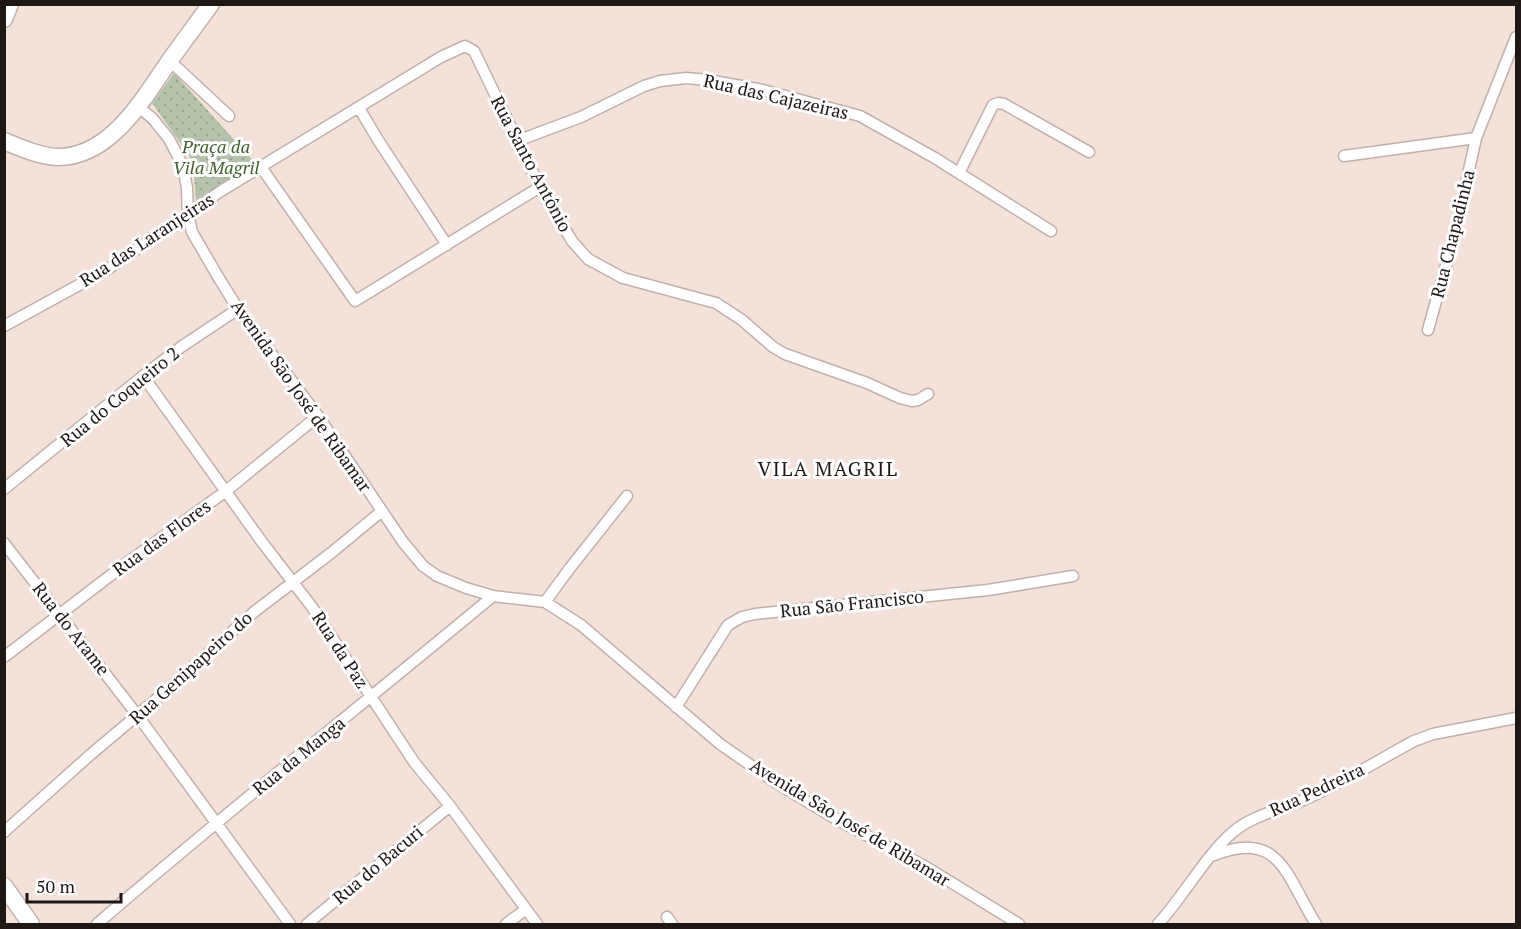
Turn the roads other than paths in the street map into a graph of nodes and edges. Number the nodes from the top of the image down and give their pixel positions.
1 (10, 4) edge
2 (211, 4) edge
3 (4, 19) edge
4 (1516, 37) edge
5 (474, 51) joint
6 (170, 61) junction
7 (139, 107) junction
8 (359, 108) junction
9 (230, 116) dead end
10 (1476, 138) junction
11 (517, 141) junction
12 (7, 142) edge
13 (1089, 152) dead end
14 (1344, 156) dead end
15 (261, 167) junction
16 (959, 173) junction
17 (540, 187) junction
18 (188, 215) junction
19 (1051, 231) dead end
20 (447, 245) junction
21 (238, 309) junction
22 (4, 326) edge
23 (1428, 330) dead end
24 (143, 376) junction
25 (928, 394) dead end
26 (318, 416) junction
27 (4, 489) edge
28 (226, 491) junction
29 (627, 496) dead end
30 (382, 511) junction
31 (4, 543) edge
32 (1073, 576) dead end
33 (293, 581) junction
34 (493, 596) junction
35 (545, 602) junction
36 (59, 615) junction
37 (4, 657) edge
38 (372, 698) junction
39 (676, 707) junction
40 (138, 716) junction
41 (1516, 718) edge
42 (450, 806) junction
43 (216, 824) junction
44 (4, 832) edge
45 (1209, 857) junction
46 (4, 886) edge
47 (525, 910) junction
48 (31, 924) edge
49 (97, 924) edge
50 (290, 924) edge
51 (307, 924) edge
52 (506, 924) edge
53 (537, 924) edge
54 (1019, 924) edge
55 (1158, 924) edge
56 (1316, 924) edge

1 - 3 main road
2 - 6 main road
4 - 10 street, Rua Chapadinha
5 - 8 street, Rua das Laranjeiras
5 - 11 street, Rua Santo Antônio
6 - 7 main road
6 - 9 street
7 - 12 main road
7 - 18 street, Avenida São José de Ribamar
8 - 15 street, Rua das Laranjeiras
8 - 20 street
10 - 14 street
10 - 23 street, Rua Chapadinha
11 - 16 street, Rua das Cajazeiras
11 - 17 street, Rua Santo Antônio
13 - 16 street
15 - 18 street, Rua das Laranjeiras
15 - 20 street
16 - 19 street, Rua das Cajazeiras
17 - 20 street
17 - 25 street, Rua Santo Antônio
18 - 21 street, Avenida São José de Ribamar
18 - 22 street, Rua das Laranjeiras
21 - 24 street, Rua do Coqueiro 2
21 - 26 street, Avenida São José de Ribamar
24 - 27 street, Rua do Coqueiro 2
24 - 28 street, Rua da Paz
26 - 28 street, Rua das Flores
26 - 30 street, Avenida São José de Ribamar
28 - 33 street, Rua da Paz
28 - 36 street, Rua das Flores
29 - 35 street
30 - 33 street, Rua Genipapeiro do
30 - 34 street, Avenida São José de Ribamar
31 - 36 street, Rua do Arame
32 - 39 street, Rua São Francisco
33 - 38 street, Rua da Paz
33 - 40 street, Rua Genipapeiro do
34 - 35 street, Avenida São José de Ribamar
34 - 38 street, Rua da Manga
35 - 39 street, Avenida São José de Ribamar
36 - 37 street, Rua das Flores
36 - 40 street, Rua do Arame
38 - 42 street, Rua da Paz
38 - 43 street, Rua da Manga
39 - 54 street, Avenida São José de Ribamar
40 - 43 street
40 - 44 street, Rua Genipapeiro do
41 - 45 street, Rua Pedreira
42 - 47 street, Rua da Paz
42 - 51 street, Rua do Bacuri
43 - 49 street, Rua da Manga
43 - 50 street
45 - 55 street, Rua Pedreira
45 - 56 street
46 - 48 main road
47 - 52 street
47 - 53 street, Rua da Paz

